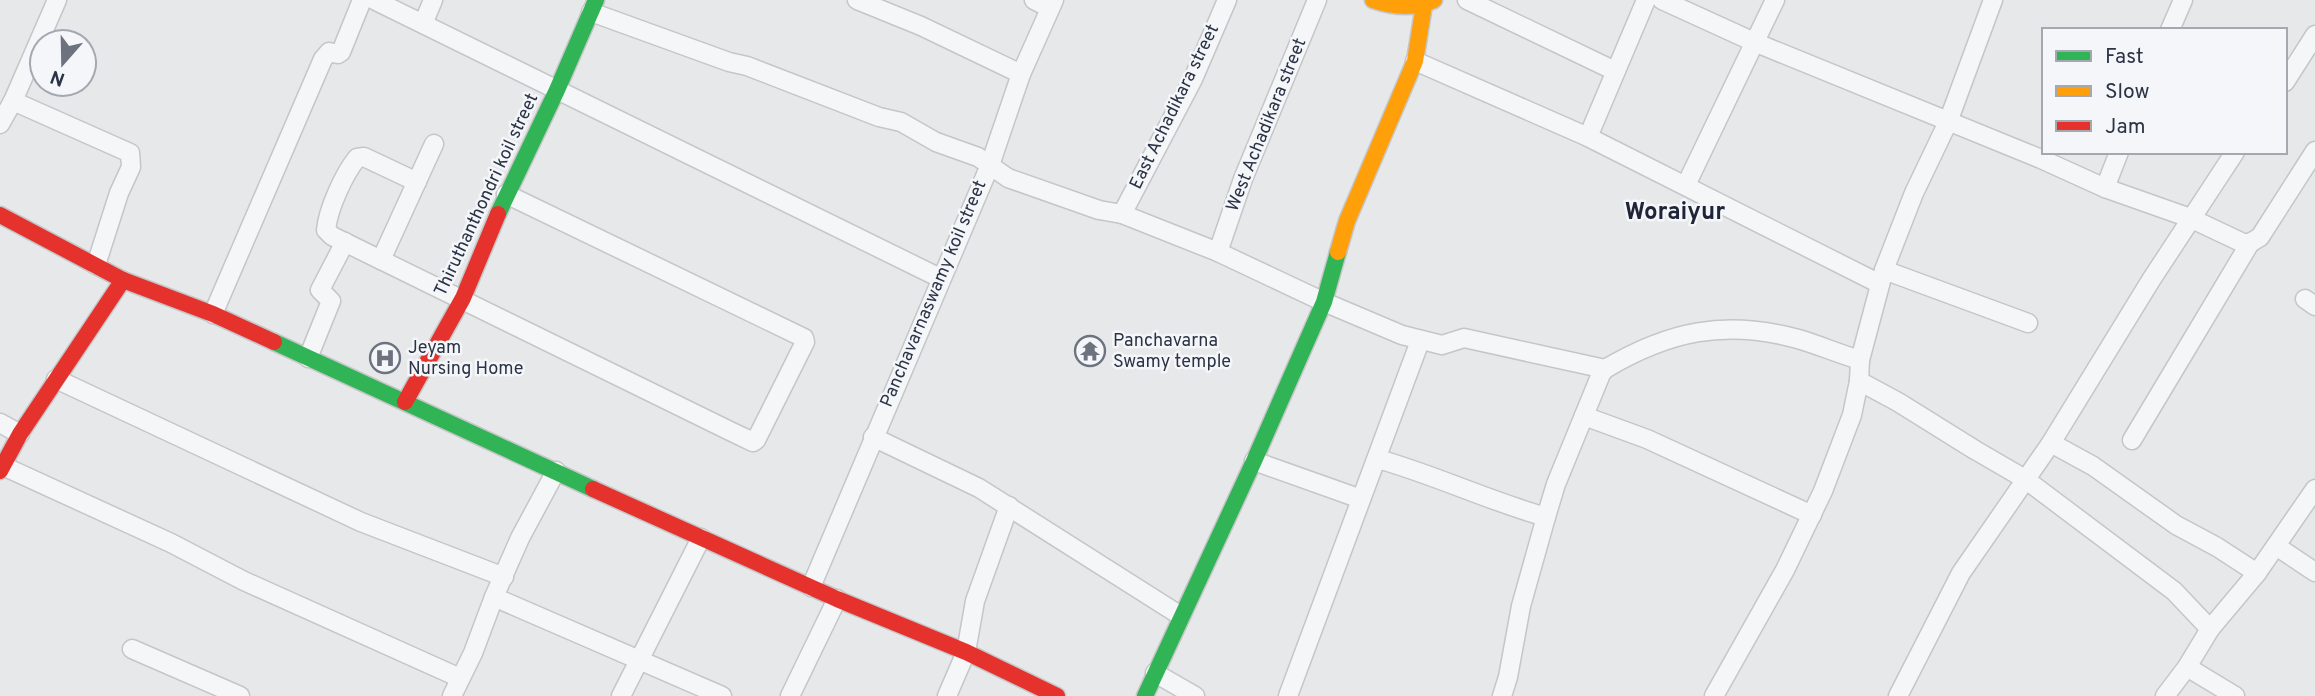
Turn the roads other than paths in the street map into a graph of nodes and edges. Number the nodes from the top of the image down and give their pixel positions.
1 (57, 0) edge
2 (362, 0) edge
3 (374, 0) edge
4 (433, 0) edge
5 (858, 0) edge
6 (1227, 0) edge
7 (1317, 0) edge
8 (1373, 0) edge
9 (1467, 0) edge
10 (1646, 0) edge
11 (1662, 0) edge
12 (1775, 0) edge
13 (1993, 0) edge
14 (2183, 0) edge
15 (1429, 2) edge
16 (1046, 3) edge
17 (594, 6) edge
18 (424, 24) junction
19 (2171, 28) edge
20 (2315, 35) edge
21 (1754, 42) junction
22 (1415, 61) junction
23 (1615, 71) junction
24 (1021, 74) junction
25 (2287, 79) edge
26 (557, 90) junction
27 (13, 101) junction
28 (1948, 121) junction
29 (0, 124) edge
30 (1588, 136) junction
31 (434, 144) dead end
32 (2315, 151) edge
33 (2118, 154) edge
34 (2234, 154) edge
35 (990, 165) junction
36 (2309, 173) edge
37 (417, 182) junction
38 (1686, 185) junction
39 (2105, 188) junction
40 (506, 194) junction
41 (1122, 214) junction
42 (0, 215) edge
43 (2190, 218) junction
44 (345, 242) junction
45 (2250, 243) junction
46 (1218, 251) junction
47 (381, 260) junction
48 (96, 265) junction
49 (1882, 277) junction
50 (940, 278) junction
51 (123, 280) junction
52 (463, 298) junction
53 (1324, 302) junction
54 (213, 314) junction
55 (2028, 323) dead end
56 (1420, 341) junction
57 (308, 358) junction
58 (1860, 360) junction
59 (1605, 369) junction
60 (56, 379) junction
61 (1859, 381) junction
62 (405, 402) junction
63 (1584, 416) junction
64 (0, 423) edge
65 (20, 433) junction
66 (873, 437) junction
67 (2132, 440) dead end
68 (2051, 443) junction
69 (1378, 459) junction
70 (1254, 461) junction
71 (2, 468) edge
72 (556, 471) junction
73 (2025, 479) junction
74 (2315, 489) edge
75 (1361, 499) junction
76 (1009, 506) junction
77 (1812, 514) junction
78 (1546, 517) junction
79 (701, 538) junction
80 (2276, 546) junction
81 (2315, 572) edge
82 (2257, 573) junction
83 (504, 578) junction
84 (811, 587) junction
85 (494, 597) junction
86 (837, 600) junction
87 (1181, 616) junction
88 (2210, 629) junction
89 (132, 649) dead end
90 (966, 652) junction
91 (640, 661) junction
92 (2187, 667) junction
93 (1155, 673) junction
94 (460, 678) junction
95 (240, 696) edge
96 (452, 696) edge
97 (621, 696) edge
98 (722, 696) edge
99 (790, 696) edge
100 (947, 696) edge
101 (1057, 696) edge
102 (1145, 696) edge
103 (1195, 696) edge
104 (1288, 696) edge
105 (1502, 696) edge
106 (1714, 696) edge
107 (1898, 696) edge
108 (2165, 696) edge
109 (2235, 696) edge

1 - 27 street
2 - 54 street
3 - 18 street
4 - 18 street
5 - 24 street
6 - 41 street, East Achadikara street
7 - 46 street, West Achadikara street
8 - 15 street
9 - 23 street
10 - 23 street
11 - 21 street
12 - 21 street
13 - 28 street
14 - 19 street
15 - 22 street
16 - 24 street, Panchavarnaswamy koil street
17 - 26 street, Thiruthanthondri koil street
17 - 35 street
18 - 26 street
20 - 25 street
21 - 28 street
21 - 38 street
22 - 30 street
22 - 53 street
23 - 30 street
24 - 35 street, Panchavarnaswamy koil street
26 - 40 street, Thiruthanthondri koil street
26 - 50 street
27 - 29 street
27 - 48 street
28 - 39 street
28 - 49 street
30 - 38 street
31 - 37 street
32 - 36 street
33 - 39 street
34 - 43 street
35 - 41 street
35 - 50 street, Panchavarnaswamy koil street
36 - 45 street
37 - 44 street
37 - 47 street
38 - 49 street
39 - 43 street
40 - 52 street, Thiruthanthondri koil street
40 - 52 street
41 - 46 street
42 - 48 street
43 - 45 street
43 - 68 street
44 - 47 street
44 - 57 street
45 - 67 street
46 - 53 street
47 - 52 street
48 - 51 street
49 - 55 street
49 - 58 street
50 - 66 street, Panchavarnaswamy koil street
51 - 54 street
51 - 60 street
52 - 62 street, Thiruthanthondri koil street
53 - 56 street
53 - 70 street
54 - 57 street
56 - 59 street
56 - 69 street
57 - 62 street
58 - 59 street
58 - 61 street
59 - 63 street
60 - 65 street
60 - 83 street
61 - 73 street
61 - 77 street
62 - 72 street
63 - 77 street
63 - 78 street
64 - 65 street
65 - 71 street
66 - 76 street
66 - 84 street, Panchavarnaswamy koil street
68 - 73 street
68 - 82 street
69 - 75 street
69 - 78 street
70 - 75 street
70 - 87 street
71 - 94 street
72 - 79 street
72 - 83 street
73 - 88 street
73 - 107 street
74 - 80 street
75 - 104 street
76 - 87 street
76 - 90 street
77 - 106 street
78 - 105 street
79 - 84 street
79 - 91 street
80 - 81 street
80 - 82 street
82 - 88 street
83 - 85 street
84 - 86 street
85 - 91 street
85 - 94 street
86 - 90 street
86 - 99 street
87 - 93 street
88 - 92 street
89 - 95 street
90 - 100 street
90 - 101 street
91 - 97 street
91 - 98 street
92 - 108 street
92 - 109 street
93 - 102 street
93 - 103 street
94 - 96 street

